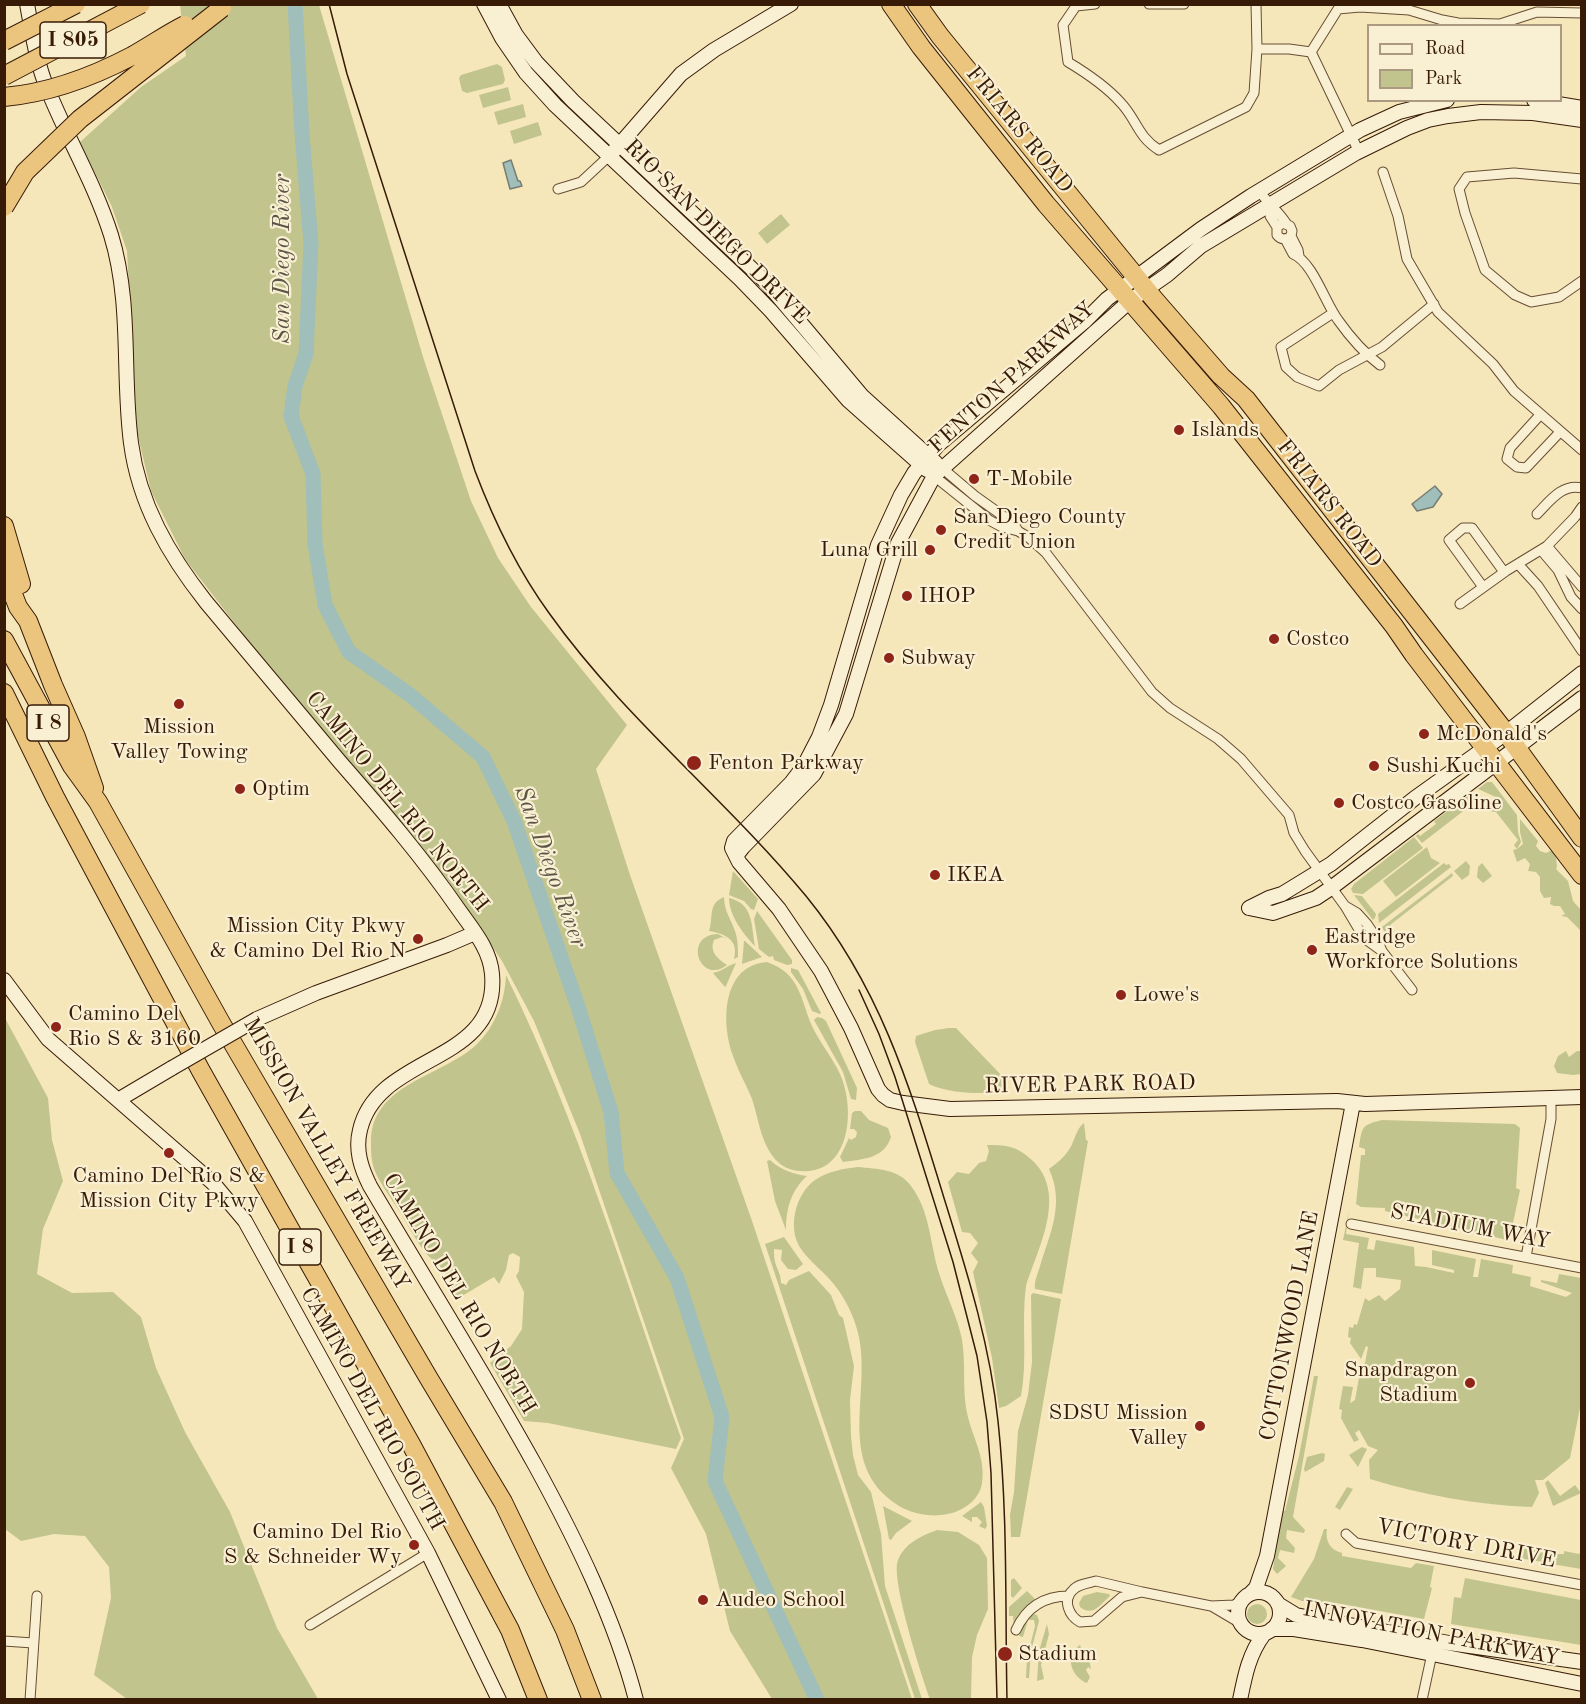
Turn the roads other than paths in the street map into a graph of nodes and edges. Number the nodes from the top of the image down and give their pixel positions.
1 (27, 4) edge
2 (76, 4) edge
3 (141, 4) edge
4 (484, 4) edge
5 (500, 4) edge
6 (791, 4) edge
7 (891, 4) edge
8 (917, 4) edge
9 (1095, 4) edge
10 (1149, 4) edge
11 (1184, 4) edge
12 (1256, 4) edge
13 (224, 6) edge
14 (1581, 13) edge
15 (4, 41) edge
16 (1257, 49) junction
17 (1311, 52) junction
18 (4, 76) edge
19 (4, 97) edge
20 (1439, 102) edge
21 (1546, 102) edge
22 (1581, 108) edge
23 (1581, 120) edge
24 (1351, 136) junction
25 (619, 145) junction
26 (1359, 152) junction
27 (609, 156) junction
28 (1296, 169) junction
29 (1383, 172) dead end
30 (1581, 179) edge
31 (1306, 185) junction
32 (558, 189) dead end
33 (1259, 191) junction
34 (1270, 206) junction
35 (4, 207) edge
36 (1281, 225) junction
37 (1288, 237) junction
38 (1581, 280) edge
39 (767, 283) junction
40 (1133, 289) junction
41 (755, 294) junction
42 (1434, 304) junction
43 (1334, 313) junction
44 (1367, 355) junction
45 (1380, 365) dead end
46 (1540, 415) junction
47 (1560, 432) junction
48 (1581, 450) edge
49 (925, 461) junction
50 (938, 472) junction
51 (1581, 488) edge
52 (1581, 507) edge
53 (1537, 514) dead end
54 (4, 526) edge
55 (1018, 531) junction
56 (1544, 548) junction
57 (1518, 564) junction
58 (4, 571) edge
59 (1504, 572) junction
60 (1570, 573) junction
61 (1562, 580) junction
62 (1483, 587) junction
63 (1581, 587) edge
64 (1460, 604) dead end
65 (1581, 609) edge
66 (28, 621) junction
67 (4, 640) edge
68 (1581, 651) edge
69 (1581, 673) edge
70 (4, 693) edge
71 (1581, 698) edge
72 (4, 724) edge
73 (1506, 733) junction
74 (1485, 748) junction
75 (1517, 749) junction
76 (1497, 764) junction
77 (55, 797) junction
78 (775, 800) junction
79 (98, 802) junction
80 (769, 820) junction
81 (1581, 838) edge
82 (736, 856) junction
83 (1319, 872) junction
84 (1581, 875) edge
85 (1331, 888) junction
86 (475, 933) junction
87 (4, 980) edge
88 (1412, 990) dead end
89 (1581, 1097) edge
90 (1551, 1098) junction
91 (118, 1100) junction
92 (1353, 1103) junction
93 (1352, 1224) dead end
94 (1526, 1257) junction
95 (1581, 1268) edge
96 (1346, 1534) dead end
97 (428, 1553) junction
98 (1267, 1556) junction
99 (1581, 1585) edge
100 (1142, 1592) junction
101 (37, 1596) dead end
102 (1069, 1596) junction
103 (1247, 1596) junction
104 (1275, 1601) junction
105 (1210, 1606) junction
106 (310, 1625) dead end
107 (1241, 1625) junction
108 (1016, 1630) dead end
109 (1268, 1632) junction
110 (4, 1641) edge
111 (33, 1643) junction
112 (1433, 1647) junction
113 (1581, 1662) edge
114 (1245, 1673) junction
115 (1581, 1684) edge
116 (30, 1700) edge
117 (499, 1700) edge
118 (538, 1700) edge
119 (592, 1700) edge
120 (636, 1700) edge
121 (1240, 1700) edge
122 (1422, 1700) edge

1 - 86 street, CAMINO DEL RIO NORTH
2 - 15 highway, I 805, bridge
3 - 18 highway, I 805, bridge
4 - 27 street, RIO SAN DIEGO DRIVE
5 - 25 street, RIO SAN DIEGO DRIVE
6 - 25 street
7 - 40 highway, FRIARS ROAD
8 - 40 highway, FRIARS ROAD
9 - 16 street
10 - 11 street
12 - 16 street
13 - 19 highway, bridge
13 - 35 highway, bridge
14 - 17 street
16 - 17 street
17 - 24 street
20 - 24 street, FENTON PARKWAY
21 - 22 street
23 - 26 street, FENTON PARKWAY
24 - 26 street
24 - 28 street, FENTON PARKWAY
25 - 27 street
25 - 39 street, RIO SAN DIEGO DRIVE
26 - 31 street, FENTON PARKWAY
27 - 32 street
27 - 41 street, RIO SAN DIEGO DRIVE
28 - 31 street
28 - 33 street, FENTON PARKWAY
29 - 42 street
30 - 38 street
31 - 34 street, FENTON PARKWAY
33 - 34 street
33 - 40 street, FENTON PARKWAY
34 - 36 street
34 - 40 street, FENTON PARKWAY
36 - 37 street
36 - 37 street
37 - 43 street
39 - 41 street
39 - 49 street, RIO SAN DIEGO DRIVE
40 - 49 street, FENTON PARKWAY
40 - 50 street, FENTON PARKWAY
40 - 73 highway, FRIARS ROAD
40 - 74 highway, FRIARS ROAD
41 - 49 street, RIO SAN DIEGO DRIVE
42 - 44 street
42 - 46 street
43 - 44 street
43 - 44 street
44 - 45 street
46 - 47 street
46 - 47 street
47 - 48 street
49 - 50 street, RIO SAN DIEGO DRIVE
49 - 78 street, FENTON PARKWAY
50 - 55 street
50 - 55 street
50 - 80 street, FENTON PARKWAY
51 - 53 street
52 - 56 street
54 - 66 highway
55 - 83 street
56 - 57 street
56 - 60 street
56 - 61 street
57 - 59 street
57 - 68 street
58 - 66 highway
59 - 62 street
59 - 62 street
60 - 61 street
60 - 63 street
61 - 65 street
62 - 64 street
66 - 79 highway
67 - 79 highway, MISSION VALLEY FREEWAY / I 8
69 - 73 street
70 - 77 highway, I 8
71 - 75 street
72 - 77 highway
73 - 74 street
73 - 75 highway, FRIARS ROAD
74 - 76 highway, FRIARS ROAD
74 - 83 street
75 - 76 street
75 - 81 highway, FRIARS ROAD
76 - 84 highway, FRIARS ROAD
76 - 85 street
77 - 118 highway, I 8
78 - 80 street
78 - 82 street, FENTON PARKWAY
79 - 119 highway, MISSION VALLEY FREEWAY / I 8
80 - 82 street, FENTON PARKWAY
82 - 92 street, RIVER PARK ROAD
83 - 85 street
83 - 85 street
85 - 88 street
86 - 91 street, bridge
86 - 120 street, CAMINO DEL RIO NORTH
87 - 91 street, CAMINO DEL RIO SOUTH
89 - 90 street, RIVER PARK ROAD
90 - 92 street, RIVER PARK ROAD
90 - 94 street
91 - 97 street, CAMINO DEL RIO SOUTH
92 - 98 street, COTTONWOOD LANE
93 - 94 street, STADIUM WAY
94 - 95 street, STADIUM WAY
96 - 99 street, VICTORY DRIVE
97 - 106 street
97 - 117 street, CAMINO DEL RIO SOUTH
98 - 103 street, COTTONWOOD LANE
98 - 104 street, COTTONWOOD LANE
100 - 102 street, INNOVATION PARKWAY
100 - 102 street
100 - 105 street, INNOVATION PARKWAY
101 - 111 street
102 - 108 street, INNOVATION PARKWAY
103 - 104 street, INNOVATION PARKWAY
103 - 105 street, INNOVATION PARKWAY
103 - 107 street
104 - 109 street, INNOVATION PARKWAY
104 - 112 street, INNOVATION PARKWAY
105 - 107 street, INNOVATION PARKWAY
107 - 109 street, INNOVATION PARKWAY
107 - 114 street
109 - 112 street, INNOVATION PARKWAY
109 - 114 street
110 - 111 street
111 - 116 street
112 - 113 street, INNOVATION PARKWAY
112 - 115 street, INNOVATION PARKWAY
112 - 122 street
114 - 121 street

